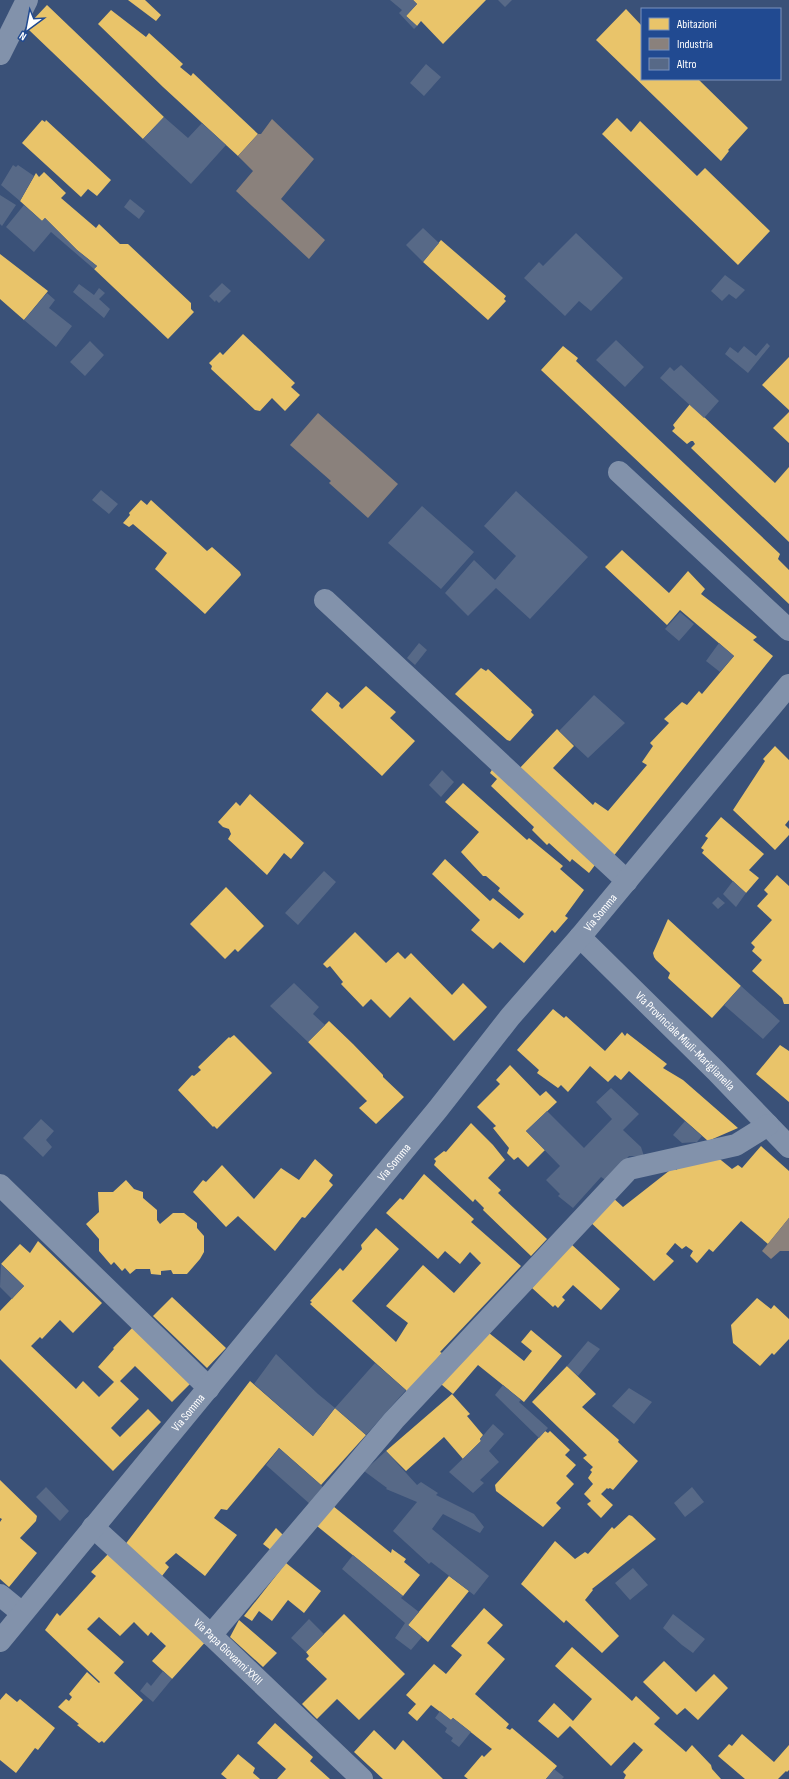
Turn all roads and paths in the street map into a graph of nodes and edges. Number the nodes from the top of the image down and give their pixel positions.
1 (27, 0) edge
2 (0, 54) edge
3 (619, 472) dead end
4 (325, 600) dead end
5 (789, 630) edge
6 (789, 685) edge
7 (627, 881) junction
8 (580, 937) junction
9 (768, 1125) junction
10 (789, 1147) edge
11 (0, 1185) edge
12 (209, 1388) junction
13 (93, 1527) junction
14 (0, 1595) edge
15 (22, 1614) junction
16 (211, 1635) junction
17 (0, 1641) edge
18 (362, 1779) edge

1 - 2 street
3 - 5 street
4 - 7 street
6 - 7 street, Via Somma
7 - 8 street, Via Somma
8 - 9 street, Via Provinciale Miuli-Mariglianella
8 - 12 street, Via Somma
9 - 10 street, Via Provinciale Miuli-Mariglianella
9 - 16 street
11 - 12 street
12 - 13 street, Via Somma
13 - 15 street, Via Somma
13 - 16 street, Via Papa Giovanni XXIII
14 - 15 street
15 - 17 street, Via Somma
16 - 18 street, Via Papa Giovanni XXIII

